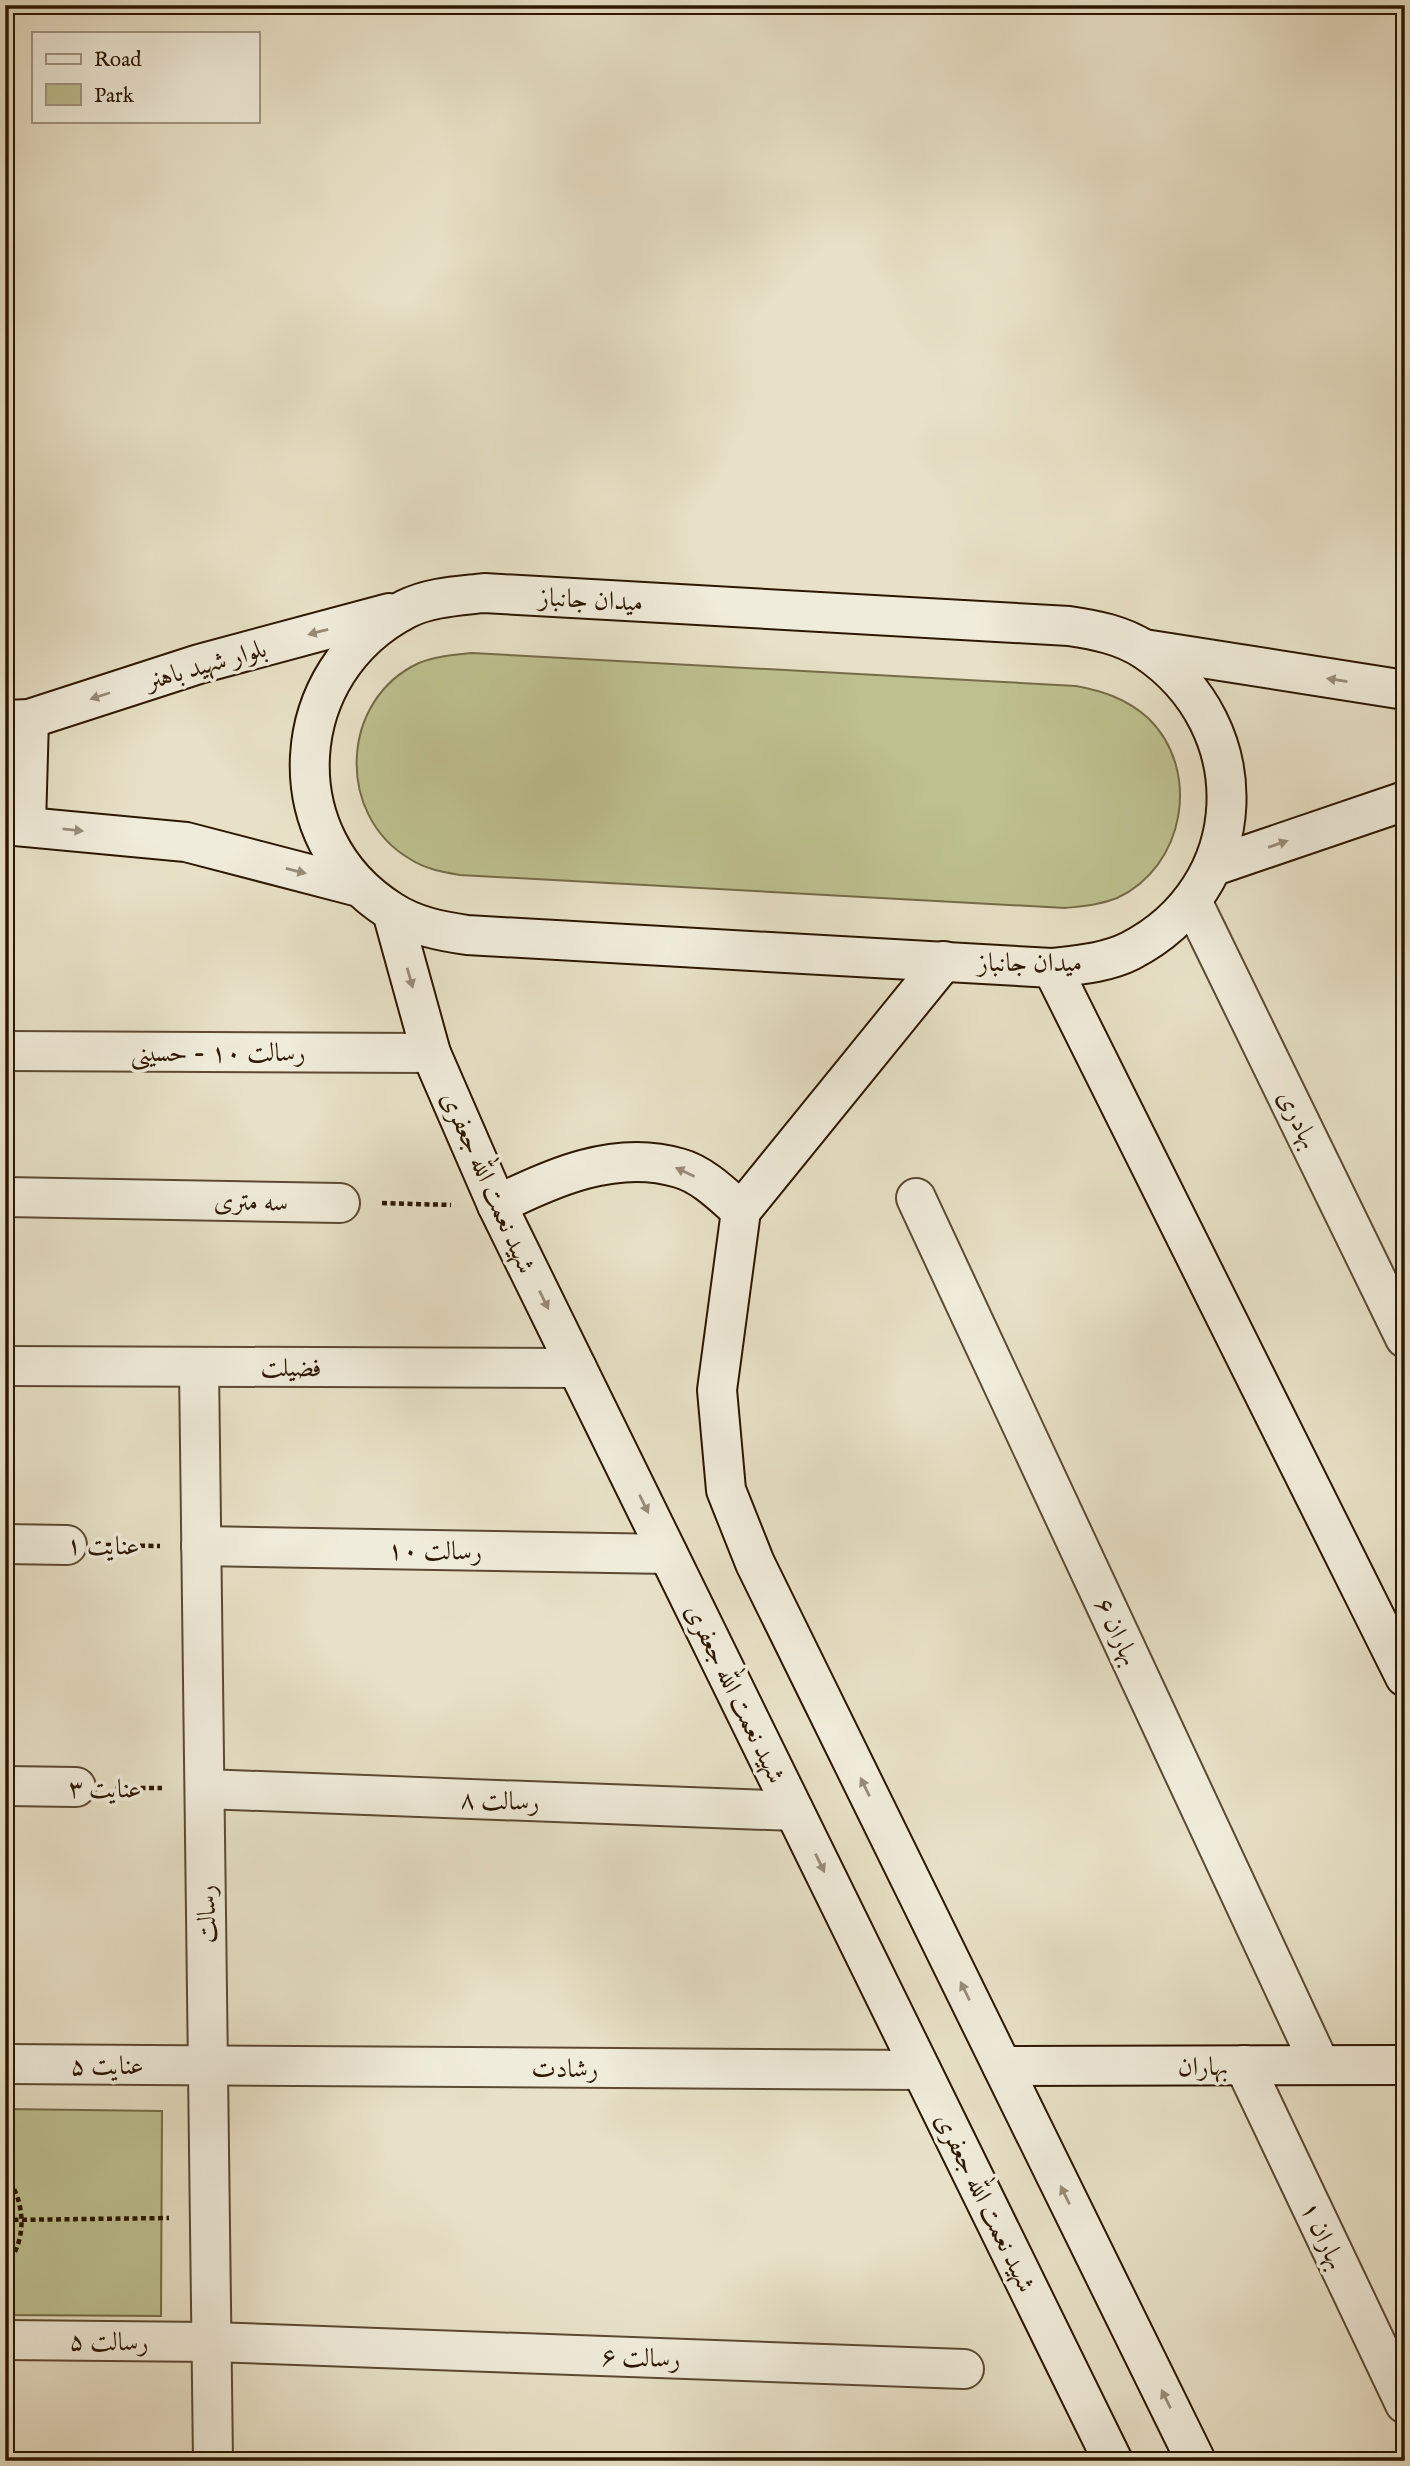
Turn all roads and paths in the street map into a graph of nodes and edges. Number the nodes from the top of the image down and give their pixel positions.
1 (408, 608) junction
2 (1143, 649) junction
3 (1405, 690) edge
4 (17, 720) edge
5 (1405, 801) edge
6 (15, 825) edge
7 (1214, 866) junction
8 (359, 887) junction
9 (1192, 901) junction
10 (392, 912) junction
11 (944, 961) junction
12 (1052, 968) junction
13 (5, 1051) edge
14 (431, 1054) junction
15 (5, 1197) edge
16 (916, 1198) dead end
17 (340, 1203) joint
18 (497, 1205) junction
19 (741, 1211) junction
20 (1405, 1338) edge
21 (5, 1366) edge
22 (199, 1367) junction
23 (577, 1368) junction
24 (5, 1544) edge
25 (67, 1545) joint
26 (201, 1546) junction
27 (668, 1554) junction
28 (1405, 1677) edge
29 (5, 1786) edge
30 (76, 1787) joint
31 (205, 1789) junction
32 (794, 1811) junction
33 (5, 2064) edge
34 (1320, 2065) junction
35 (1405, 2065) edge
36 (208, 2066) junction
37 (1002, 2066) junction
38 (1244, 2066) junction
39 (921, 2070) junction
40 (5, 2175) edge
41 (210, 2218) junction
42 (5, 2220) edge
43 (22, 2220) junction
44 (5, 2266) edge
45 (5, 2340) edge
46 (212, 2342) junction
47 (964, 2369) dead end
48 (1405, 2404) edge
49 (214, 2461) edge
50 (1113, 2461) edge
51 (1196, 2461) edge

1 - 2 street, میدان جانباز
1 -> 4 street, بلوار شهید باهنر
1 - 8 street, میدان جانباز
3 -> 2 street
2 - 7 street, میدان جانباز
4 - 6 street
7 -> 5 street
6 -> 8 street
7 - 9 street, میدان جانباز
8 - 10 street, میدان جانباز
9 - 12 street, میدان جانباز
9 - 20 street, بهادری
10 - 11 street, میدان جانباز
10 -> 14 street, شهید نعمت الله جعفری
11 - 12 street, میدان جانباز
11 - 19 street
12 - 28 street
13 - 14 street, رسالت ۱۰ - حسینی
14 - 18 street, شهید نعمت الله جعفری
15 - 17 street, سه متری
16 - 34 street, بهاران ۶
17 - 18 path
19 -> 18 street
18 -> 23 street, شهید نعمت الله جعفری
37 -> 19 street
21 - 22 street, فضیلت
22 - 23 street, فضیلت
22 - 26 street, رسالت
23 -> 27 street, شهید نعمت الله جعفری
24 - 25 street, عنایت ۱
25 - 26 path, عنایت ۱
26 - 27 street, رسالت ۱۰
26 - 31 street, رسالت
27 - 32 street, شهید نعمت الله جعفری
29 - 30 street, عنایت ۳
30 - 31 path, عنایت ۳
31 - 32 street, رسالت ۸
31 - 36 street, رسالت
32 -> 39 street, شهید نعمت الله جعفری
33 - 36 street, عنایت ۵
34 - 35 street, بهاران
34 - 38 street, بهاران
36 - 39 street, رشادت
36 - 41 street, رسالت
37 - 38 street, بهاران
51 -> 37 street
38 - 48 street, بهاران ۱
39 - 50 street, شهید نعمت الله جعفری
40 - 43 path
41 - 43 path
41 - 46 street, رسالت
42 - 43 path
43 - 44 path
45 - 46 street, رسالت ۵
46 - 47 street, رسالت ۶
46 - 49 street, رسالت

